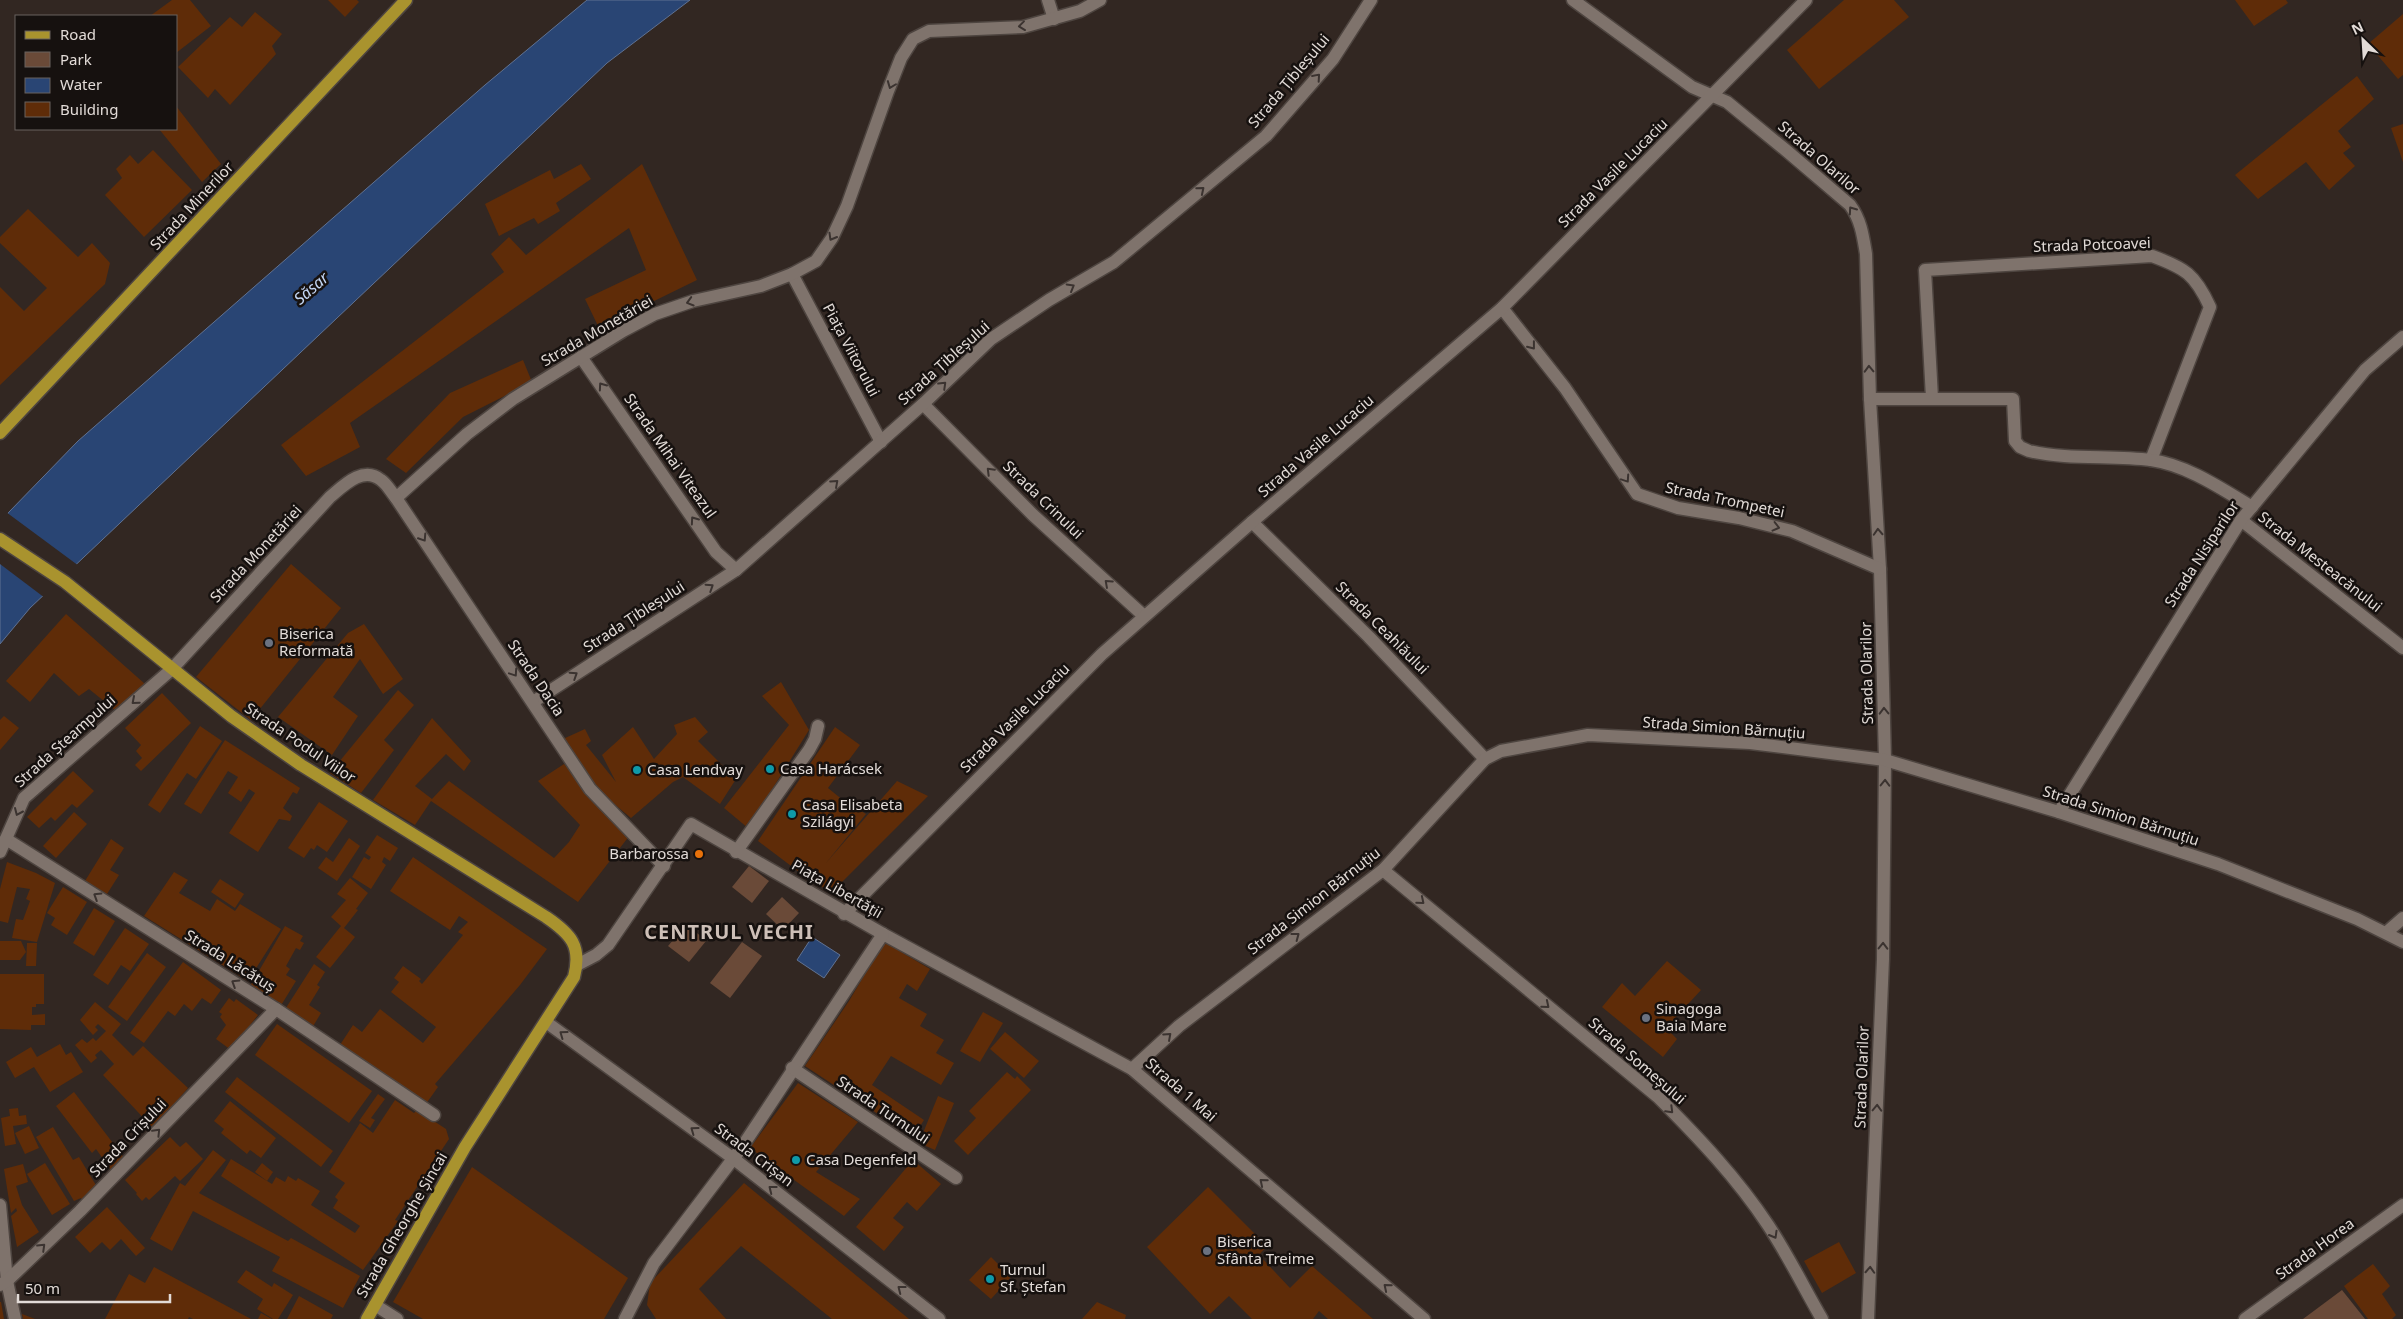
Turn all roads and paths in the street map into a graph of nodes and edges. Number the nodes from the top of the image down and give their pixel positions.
1 (406, 0) edge
2 (1048, 0) edge
3 (1100, 0) edge
4 (1371, 0) edge
5 (1573, 0) edge
6 (1806, 0) edge
7 (1054, 20) junction
8 (1713, 96) junction
9 (792, 274) junction
10 (1502, 308) junction
11 (2403, 337) edge
12 (582, 357) junction
13 (1932, 398) junction
14 (1870, 399) junction
15 (923, 404) junction
16 (0, 433) edge
17 (881, 442) junction
18 (2151, 460) junction
19 (396, 498) junction
20 (2252, 507) junction
21 (2241, 520) junction
22 (1252, 522) junction
23 (0, 539) edge
24 (1880, 569) junction
25 (736, 570) junction
26 (1144, 616) junction
27 (2403, 648) edge
28 (172, 669) junction
29 (533, 702) junction
30 (818, 726) dead end
31 (1485, 759) junction
32 (1885, 760) junction
33 (2059, 812) junction
34 (6, 838) junction
35 (737, 851) junction
36 (0, 852) edge
37 (663, 865) junction
38 (1383, 870) junction
39 (845, 913) junction
40 (2403, 918) edge
41 (2387, 932) junction
42 (883, 934) junction
43 (2403, 942) edge
44 (577, 965) junction
45 (276, 1009) junction
46 (546, 1022) junction
47 (793, 1069) junction
48 (1132, 1069) junction
49 (434, 1116) dead end
50 (734, 1159) junction
51 (956, 1178) dead end
52 (0, 1205) edge
53 (2403, 1205) edge
54 (4, 1283) edge
55 (375, 1305) junction
56 (15, 1319) edge
57 (367, 1319) edge
58 (397, 1319) edge
59 (625, 1319) edge
60 (939, 1319) edge
61 (1424, 1319) edge
62 (1822, 1319) edge
63 (1868, 1319) edge
64 (2245, 1319) edge

1 - 16 main road, Strada Minerilor
2 - 7 street
3 - 7 street, Strada Monetăriei
15 -> 4 street, Strada Țibleșului
5 - 8 street
6 - 8 street, Strada Vasile Lucaciu
7 -> 9 street, Strada Monetăriei
8 - 10 street, Strada Vasile Lucaciu
14 -> 8 street, Strada Olarilor
9 -> 12 street, Strada Monetăriei
9 - 17 street, Piața Viitorului
10 - 22 street, Strada Vasile Lucaciu
10 -> 24 street, Strada Trompetei
11 - 20 street, Strada Nisiparilor
12 - 19 street, Strada Monetăriei
25 -> 12 street, Strada Mihai Viteazul
13 - 14 street
13 - 18 street
13 - 18 street, Strada Potcoavei
24 -> 14 street, Strada Olarilor
15 - 17 street, Strada Țibleșului
26 -> 15 street, Strada Crinului
25 -> 17 street, Strada Țibleșului
18 - 20 street
19 - 28 street, Strada Monetăriei
19 -> 29 street, Strada Dacia
20 - 21 street, Strada Nisiparilor
21 - 27 street, Strada Mesteacănului
21 - 33 street, Strada Nisiparilor
22 - 26 street, Strada Vasile Lucaciu
22 - 31 street, Strada Ceahlăului
23 - 28 main road, Strada Podul Viilor
32 -> 24 street, Strada Olarilor
29 -> 25 street, Strada Țibleșului
26 - 39 street, Strada Vasile Lucaciu
28 -> 34 street, Strada Șteampului
28 - 44 main road, Strada Podul Viilor
29 - 37 street, Strada Dacia
30 - 35 street
31 - 32 street, Strada Simion Bărnuțiu
31 - 38 street, Strada Simion Bărnuțiu
32 - 33 street, Strada Simion Bărnuțiu
63 -> 32 street, Strada Olarilor
33 - 41 street, Strada Simion Bărnuțiu
34 - 36 street, Strada Șteampului
45 -> 34 street, Strada Lăcătuș
35 - 37 street, Piața Libertății
35 - 39 street, Piața Libertății
37 - 44 street, Piața Libertății
48 -> 38 street, Strada Simion Bărnuțiu
38 -> 62 street, Strada Someșului
39 - 42 street, Piața Libertății
40 - 41 street
41 - 43 street, Strada Simion Bărnuțiu
42 - 47 street, Piața Libertății
42 - 48 street, Strada 1 Mai
44 - 46 main road, Strada Gheorghe Șincai
45 - 49 street, Strada Lăcătuș
54 -> 45 street, Strada Crișului
50 -> 46 street, Strada Crișan
46 - 55 main road, Strada Gheorghe Șincai
47 - 50 street, Piața Libertății
47 - 51 street, Strada Turnului
61 -> 48 street, Strada 1 Mai
50 - 59 street, Piața Libertății
60 -> 50 street, Strada Crișan
52 - 54 street
53 - 64 street, Strada Horea
54 - 56 street
55 - 57 main road, Strada Gheorghe Șincai
55 - 58 street

